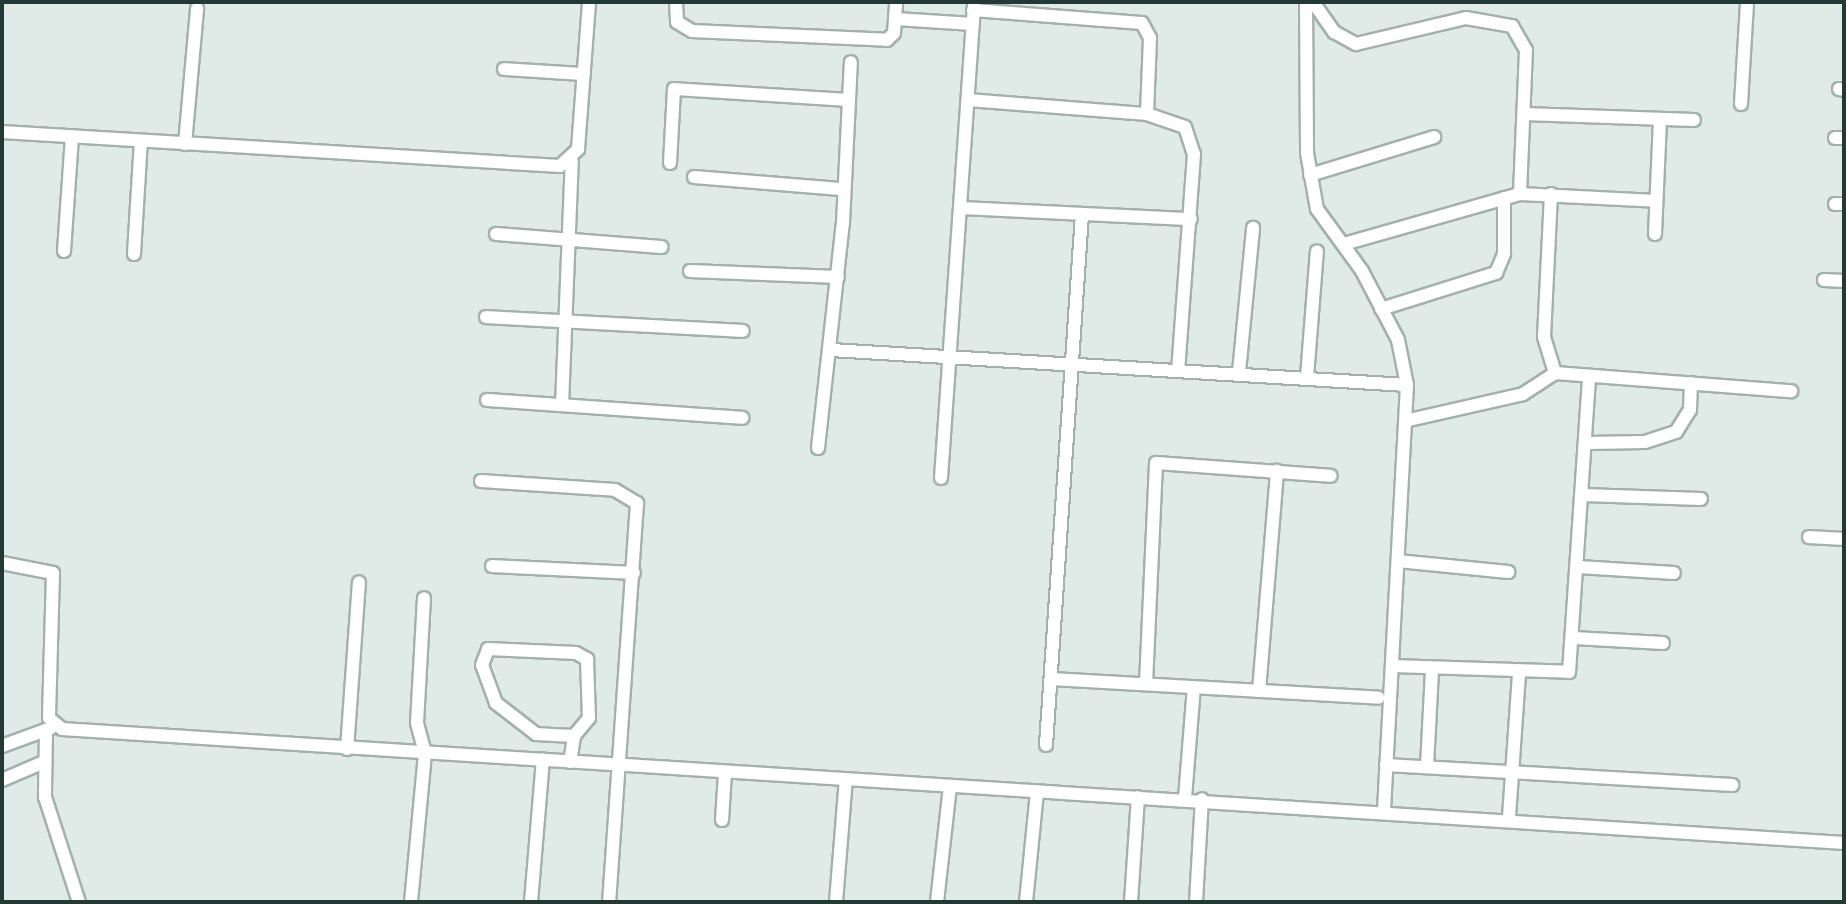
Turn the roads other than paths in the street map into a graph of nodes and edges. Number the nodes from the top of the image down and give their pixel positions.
1 (589, 2) edge
2 (676, 2) edge
3 (896, 2) edge
4 (959, 2) edge
5 (1306, 2) edge
6 (1313, 2) edge
7 (1747, 2) edge
8 (974, 5) edge
9 (197, 9) dead end
10 (896, 19) junction
11 (973, 24) junction
12 (851, 62) dead end
13 (504, 69) dead end
14 (584, 74) junction
15 (847, 100) junction
16 (968, 100) junction
17 (1741, 104) dead end
18 (1147, 114) junction
19 (1524, 114) junction
20 (1660, 119) junction
21 (1694, 120) dead end
22 (2, 132) edge
23 (72, 136) junction
24 (1434, 136) dead end
25 (141, 141) junction
26 (185, 144) junction
27 (572, 160) junction
28 (670, 163) dead end
29 (1310, 175) junction
30 (694, 177) dead end
31 (841, 190) junction
32 (1520, 194) junction
33 (1551, 194) junction
34 (1504, 198) junction
35 (1656, 201) junction
36 (962, 208) junction
37 (1082, 214) junction
38 (1191, 219) junction
39 (1252, 228) dead end
40 (496, 234) dead end
41 (1655, 234) dead end
42 (571, 240) junction
43 (1344, 244) junction
44 (660, 247) dead end
45 (64, 251) dead end
46 (1317, 251) dead end
47 (134, 254) dead end
48 (690, 271) dead end
49 (838, 277) junction
50 (1824, 280) dead end
51 (1844, 281) edge
52 (1381, 309) junction
53 (486, 317) dead end
54 (567, 321) junction
55 (743, 331) dead end
56 (831, 350) junction
57 (949, 354) junction
58 (1072, 361) junction
59 (1178, 370) junction
60 (1239, 372) junction
61 (1555, 373) junction
62 (1307, 377) junction
63 (1590, 381) junction
64 (1691, 383) junction
65 (1407, 385) junction
66 (1791, 391) dead end
67 (487, 400) dead end
68 (562, 405) junction
69 (742, 418) dead end
70 (1409, 419) junction
71 (1588, 443) junction
72 (818, 448) dead end
73 (1277, 471) junction
74 (1331, 476) dead end
75 (941, 478) dead end
76 (481, 481) dead end
77 (1583, 495) junction
78 (1702, 499) dead end
79 (1809, 537) dead end
80 (1844, 539) edge
81 (1398, 561) junction
82 (2, 563) edge
83 (492, 566) dead end
84 (1579, 567) junction
85 (1508, 572) dead end
86 (634, 573) junction
87 (1674, 573) dead end
88 (359, 582) dead end
89 (424, 598) dead end
90 (1573, 638) junction
91 (1663, 642) dead end
92 (1392, 666) junction
93 (1432, 669) junction
94 (1519, 674) junction
95 (1053, 679) junction
96 (1146, 684) junction
97 (1194, 687) junction
98 (1259, 691) junction
99 (1378, 698) dead end
100 (50, 728) junction
101 (574, 736) junction
102 (1046, 745) dead end
103 (2, 746) edge
104 (347, 748) junction
105 (425, 753) junction
106 (543, 761) junction
107 (44, 762) junction
108 (570, 762) junction
109 (1386, 765) junction
110 (620, 766) junction
111 (1427, 766) junction
112 (725, 772) junction
113 (1511, 772) junction
114 (846, 779) junction
115 (2, 780) edge
116 (1732, 785) dead end
117 (950, 786) junction
118 (1037, 792) junction
119 (1138, 797) junction
120 (1185, 798) junction
121 (1202, 799) junction
122 (1384, 810) junction
123 (1509, 817) junction
124 (722, 820) dead end
125 (1844, 843) edge
126 (79, 902) edge
127 (411, 902) edge
128 (531, 902) edge
129 (609, 902) edge
130 (836, 902) edge
131 (937, 902) edge
132 (1026, 902) edge
133 (1130, 902) edge
134 (1196, 902) edge

1 - 14 street
2 - 10 street
3 - 10 street
4 - 8 street
5 - 29 street
6 - 19 street
7 - 17 street
8 - 11 street
8 - 18 street
9 - 26 street
10 - 11 street
11 - 16 street
12 - 15 street
13 - 14 street
14 - 27 street
15 - 28 street
15 - 31 street
16 - 18 street
16 - 36 street
18 - 38 street
19 - 20 street
19 - 32 street
20 - 21 street
20 - 35 street
22 - 23 street
23 - 25 street
23 - 45 street
24 - 29 street
25 - 26 street
25 - 47 street
26 - 27 street
27 - 42 street
29 - 43 street
30 - 31 street
31 - 49 street
32 - 33 street
32 - 34 street
33 - 35 street
33 - 61 street
34 - 43 street
34 - 52 street
35 - 41 street
36 - 37 street
36 - 57 street
37 - 38 street
37 - 58 street
38 - 59 street
39 - 60 street
40 - 42 street
42 - 44 street
42 - 54 street
43 - 52 street
46 - 62 street
48 - 49 street
49 - 56 street
50 - 51 street
52 - 65 street
53 - 54 street
54 - 55 street
54 - 68 street
56 - 57 street
56 - 72 street
57 - 58 street
57 - 75 street
58 - 59 street
58 - 95 street
59 - 60 street
60 - 62 street
61 - 63 street
61 - 70 street
62 - 65 street
63 - 64 street
63 - 71 street
64 - 66 street
64 - 71 street
65 - 70 street
67 - 68 street
68 - 69 street
70 - 81 street
71 - 77 street
73 - 74 street
73 - 96 street
73 - 98 street
76 - 86 street
77 - 78 street
77 - 84 street
79 - 80 street
81 - 85 street
81 - 92 street
82 - 100 street
83 - 86 street
84 - 87 street
84 - 90 street
86 - 110 street
88 - 104 street
89 - 105 street
90 - 91 street
90 - 94 street
92 - 93 street
92 - 109 street
93 - 94 street
93 - 111 street
94 - 113 street
95 - 96 street
95 - 102 street
96 - 97 street
97 - 98 street
97 - 120 street
98 - 99 street
100 - 103 street
100 - 104 street
100 - 107 street
101 - 101 street
101 - 108 street
104 - 105 street
105 - 106 street
105 - 127 street
106 - 108 street
106 - 128 street
107 - 115 street
107 - 126 street
108 - 110 street
109 - 111 street
109 - 122 street
110 - 112 street
110 - 129 street
111 - 113 street
112 - 114 street
112 - 124 street
113 - 116 street
113 - 123 street
114 - 117 street
114 - 130 street
117 - 118 street
117 - 131 street
118 - 119 street
118 - 132 street
119 - 120 street
119 - 133 street
120 - 121 street
121 - 122 street
121 - 134 street
122 - 123 street
123 - 125 street

